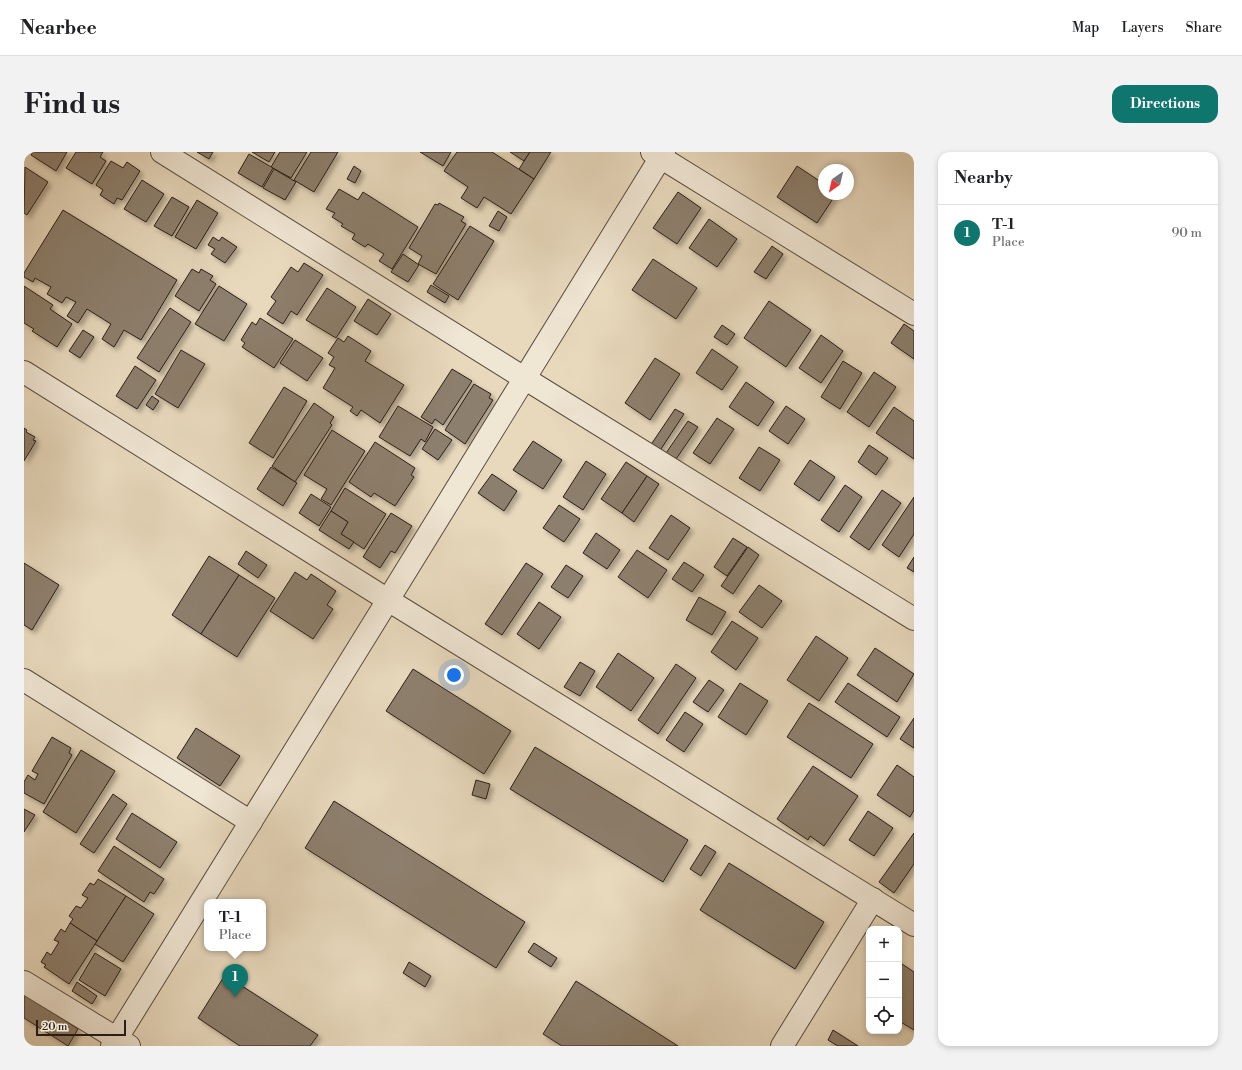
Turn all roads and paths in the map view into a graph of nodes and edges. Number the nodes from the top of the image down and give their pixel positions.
1 (162, 152) edge
2 (659, 154) edge
3 (914, 314) edge
4 (24, 372) edge
5 (524, 378) junction
6 (388, 600) junction
7 (914, 619) edge
8 (24, 680) edge
9 (251, 822) junction
10 (205, 899) edge
11 (873, 899) junction
12 (204, 901) edge
13 (914, 925) edge
14 (24, 982) edge
15 (119, 1043) edge
16 (782, 1046) edge

1 - 5 street
2 - 3 street
2 - 5 street
4 - 6 street
5 - 6 street
5 - 7 street
6 - 9 street
6 - 11 street
8 - 9 street
9 - 10 street
11 - 13 street
11 - 16 street
12 - 15 street
14 - 15 street

